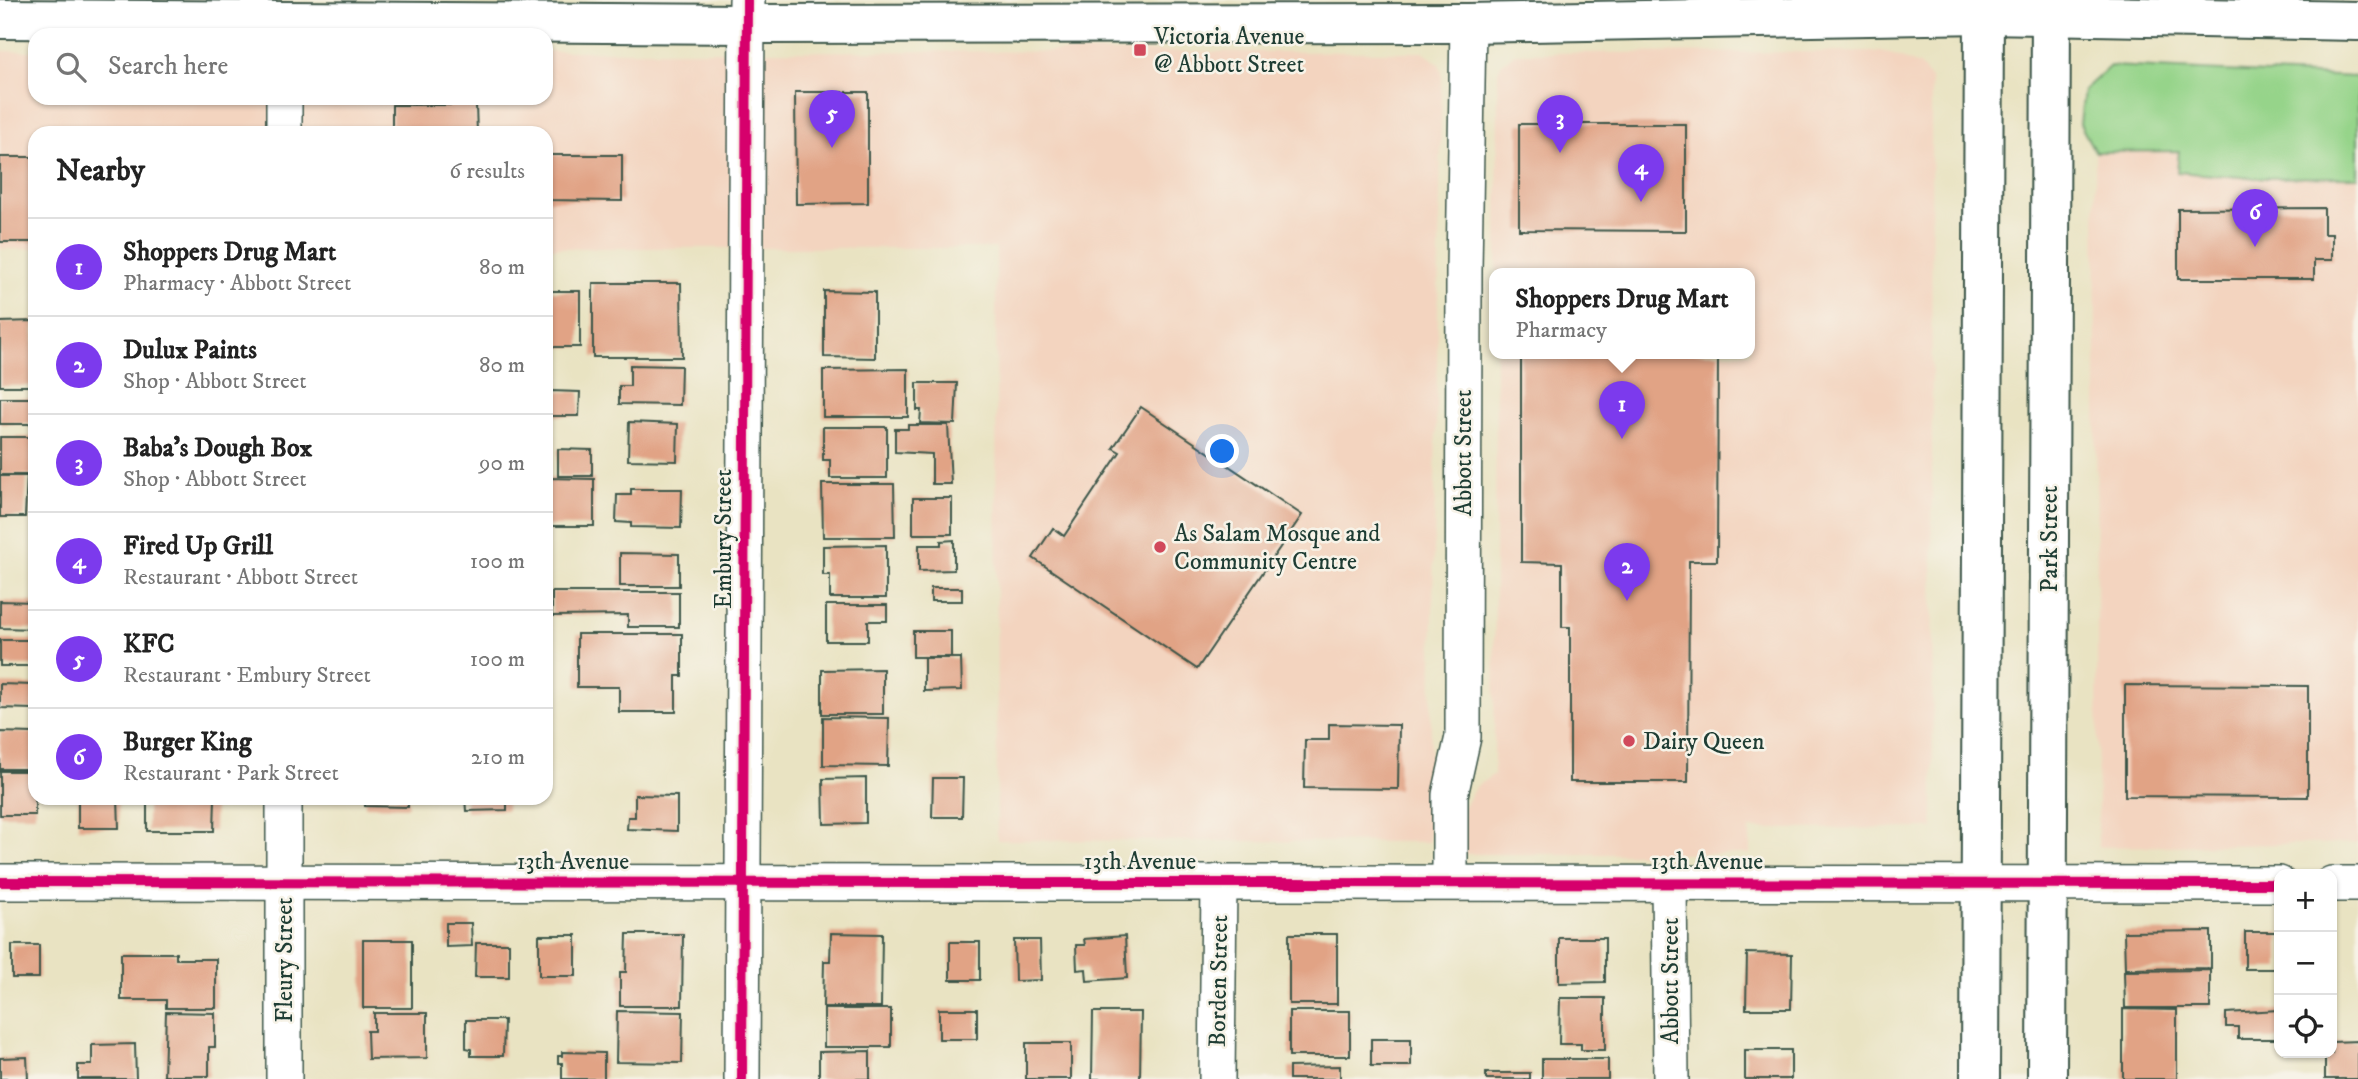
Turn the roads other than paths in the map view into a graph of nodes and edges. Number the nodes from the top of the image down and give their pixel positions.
1 (1984, 7) edge
2 (2051, 7) edge
3 (747, 12) edge
4 (0, 19) edge
5 (284, 19) edge
6 (2358, 21) edge
7 (1468, 23) junction
8 (284, 105) edge
9 (284, 126) edge
10 (284, 805) edge
11 (0, 882) edge
12 (284, 882) junction
13 (743, 882) junction
14 (1219, 882) junction
15 (1450, 882) junction
16 (1669, 882) junction
17 (1980, 882) junction
18 (2047, 882) junction
19 (2274, 884) edge
20 (2337, 884) edge
21 (2358, 884) edge
22 (284, 1079) edge
23 (742, 1079) edge
24 (1217, 1079) edge
25 (1671, 1079) edge
26 (1980, 1079) edge
27 (2047, 1079) edge

1 - 2 main road
1 - 7 main road
1 - 17 main road
2 - 6 main road
2 - 18 main road, Park Street
3 - 5 main road
3 - 7 main road
3 - 13 street, Embury Street
4 - 5 main road
7 - 15 street, Abbott Street
8 - 9 street
10 - 12 street, Fleury Street
11 - 12 street, 13th Avenue
12 - 13 street, 13th Avenue
12 - 22 street, Fleury Street
13 - 14 street, 13th Avenue
13 - 23 street, Embury Street
14 - 15 street, 13th Avenue
14 - 24 street, Borden Street
15 - 16 street, 13th Avenue
16 - 17 street, 13th Avenue
16 - 25 street, Abbott Street
17 - 18 street, 13th Avenue
17 - 26 main road
18 - 19 street, 13th Avenue
18 - 27 main road, Park Street
20 - 21 street

